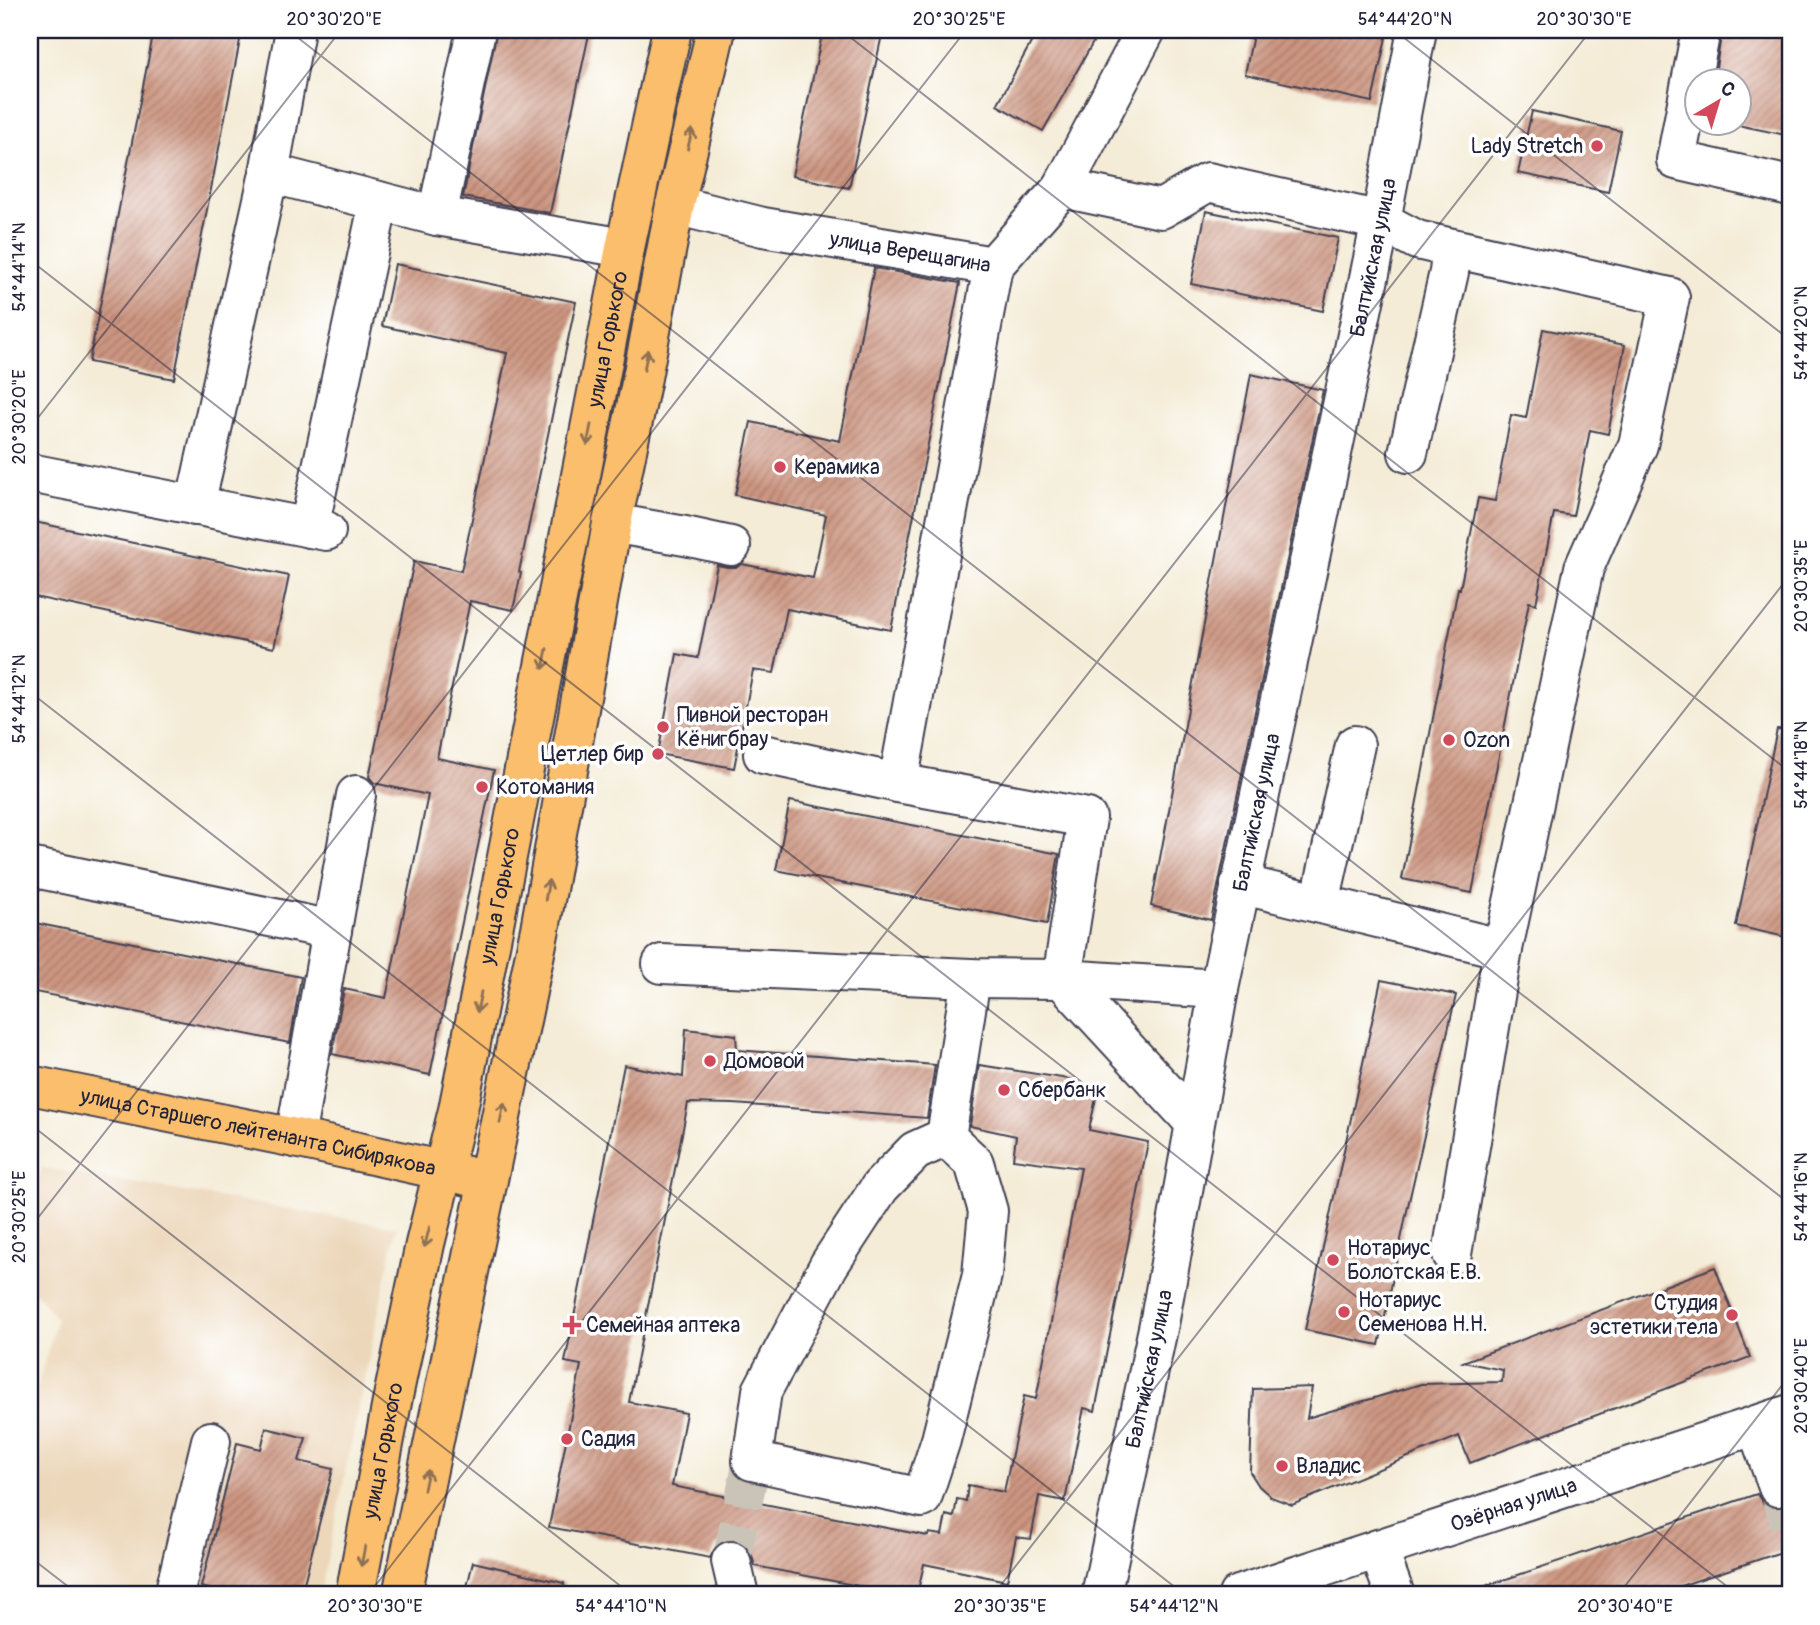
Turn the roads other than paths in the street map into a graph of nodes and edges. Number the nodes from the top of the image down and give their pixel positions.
1 (295, 30) edge
2 (476, 30) edge
3 (672, 30) edge
4 (716, 30) edge
5 (1146, 30) edge
6 (1417, 30) edge
7 (1701, 30) edge
8 (268, 173) junction
9 (1790, 187) edge
10 (1062, 188) junction
11 (379, 201) junction
12 (675, 205) junction
13 (437, 216) junction
14 (1381, 221) junction
15 (625, 248) junction
16 (1452, 248) junction
17 (993, 266) junction
18 (1408, 453) dead end
19 (30, 473) edge
20 (195, 506) junction
21 (612, 523) junction
22 (731, 546) dead end
23 (1355, 745) dead end
24 (763, 754) dead end
25 (898, 783) junction
26 (356, 795) dead end
27 (30, 867) edge
28 (1240, 884) junction
29 (1320, 903) junction
30 (332, 930) junction
31 (1503, 949) junction
32 (662, 964) dead end
33 (971, 978) junction
34 (1062, 979) junction
35 (1219, 989) junction
36 (30, 1084) edge
37 (1194, 1122) junction
38 (946, 1137) junction
39 (295, 1138) junction
40 (444, 1171) junction
41 (488, 1180) junction
42 (1452, 1254) dead end
43 (1773, 1420) edge
44 (211, 1441) dead end
45 (1778, 1487) tunnel mouth
46 (1378, 1549) junction
47 (174, 1595) edge
48 (355, 1595) edge
49 (402, 1595) edge
50 (1101, 1595) edge
51 (1238, 1595) edge
52 (1395, 1595) edge

1 - 8 street
2 - 13 street
3 - 15 main road, улица Горького
12 -> 4 main road, улица Горького
5 - 10 street, улица Верещагина
6 - 14 street, Балтийская улица
7 - 9 street
8 - 11 street
8 - 20 street
10 - 14 street
10 - 17 street, улица Верещагина
11 - 13 street
11 - 20 street
12 - 17 street, улица Верещагина
21 -> 12 main road, улица Горького
13 - 15 street
14 - 16 street
14 - 28 street, Балтийская улица
15 -> 40 main road, улица Горького
16 - 18 street
16 - 31 street
17 - 25 street
19 - 20 street
21 - 22 street
41 -> 21 main road, улица Горького
23 - 29 street
24 - 25 street
25 - 34 street
26 - 30 street
27 - 30 street
28 - 29 street
28 - 35 street, Балтийская улица
29 - 31 street
30 - 39 street
31 - 42 street
32 - 33 street
33 - 34 street
33 - 38 street
34 - 35 street
34 - 37 street
35 - 37 street, Балтийская улица
36 - 39 main road, улица Старшего лейтенанта Сибирякова
37 - 50 street, Балтийская улица
38 - 38 street
39 - 40 main road, улица Старшего лейтенанта Сибирякова
40 - 41 main road, улица Старшего лейтенанта Сибирякова
40 -> 48 main road, улица Горького
49 -> 41 main road, улица Горького
43 - 45 street
43 - 46 street, Озёрная улица
44 - 47 street
46 - 51 street, Озёрная улица
46 - 52 street

